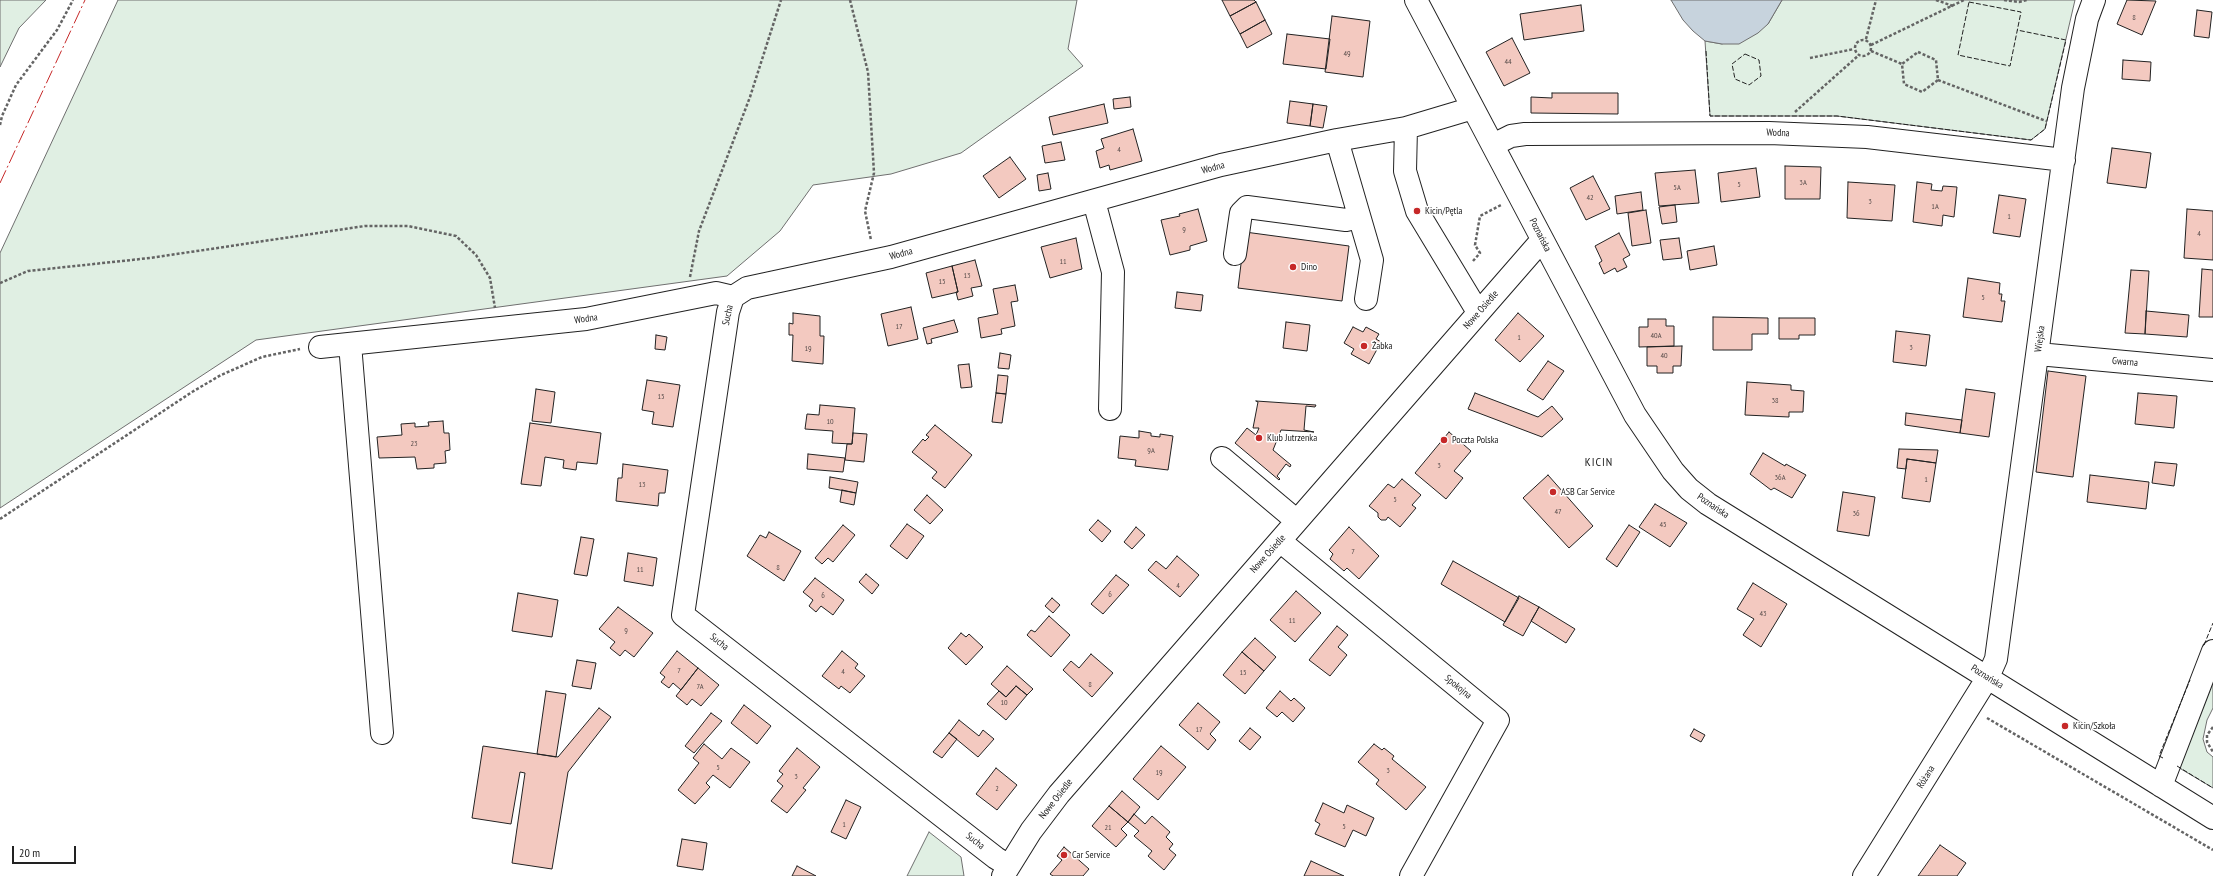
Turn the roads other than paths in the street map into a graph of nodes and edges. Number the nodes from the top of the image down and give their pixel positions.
1 (1416, 0) edge
2 (2094, 0) edge
3 (1473, 108) junction
4 (1406, 128) junction
5 (1337, 140) junction
6 (1493, 145) junction
7 (2064, 160) junction
8 (1094, 201) junction
9 (1359, 216) junction
10 (1542, 240) junction
11 (1235, 254) dead end
12 (733, 297) junction
13 (1366, 299) dead end
14 (1478, 312) junction
15 (350, 344) junction
16 (320, 347) road end
17 (2038, 354) junction
18 (2213, 370) edge
19 (1110, 409) dead end
20 (1222, 458) dead end
21 (1298, 520) junction
22 (1280, 541) junction
23 (2213, 650) edge
24 (1988, 677) junction
25 (382, 733) dead end
26 (2161, 786) junction
27 (2213, 818) edge
28 (1006, 871) edge
29 (1411, 876) edge
30 (1864, 876) edge

1 - 3 street, Poznańska
2 - 7 street, Wiejska
3 - 4 street, Wodna
3 - 6 street, Poznańska
4 - 5 street, Wodna
4 - 14 street
5 - 8 street, Wodna
5 - 9 street
6 - 7 street, Wodna
6 - 10 street, Poznańska
7 - 17 street, Wiejska
8 - 12 street, Wodna
8 - 19 street
9 - 11 street
9 - 13 street
10 - 14 street, Nowe Osiedle
10 - 24 street, Poznańska
12 - 15 street, Wodna
12 - 28 street, Sucha
14 - 21 street, Nowe Osiedle
15 - 16 street, Wodna
15 - 25 street
17 - 18 street, Gwarna
17 - 24 street, Wiejska
20 - 21 street
21 - 22 street, Nowe Osiedle
22 - 28 street, Nowe Osiedle
22 - 29 street, Spokojna
23 - 26 street
24 - 26 street, Poznańska
24 - 30 street, Różana
26 - 27 street, Poznańska

